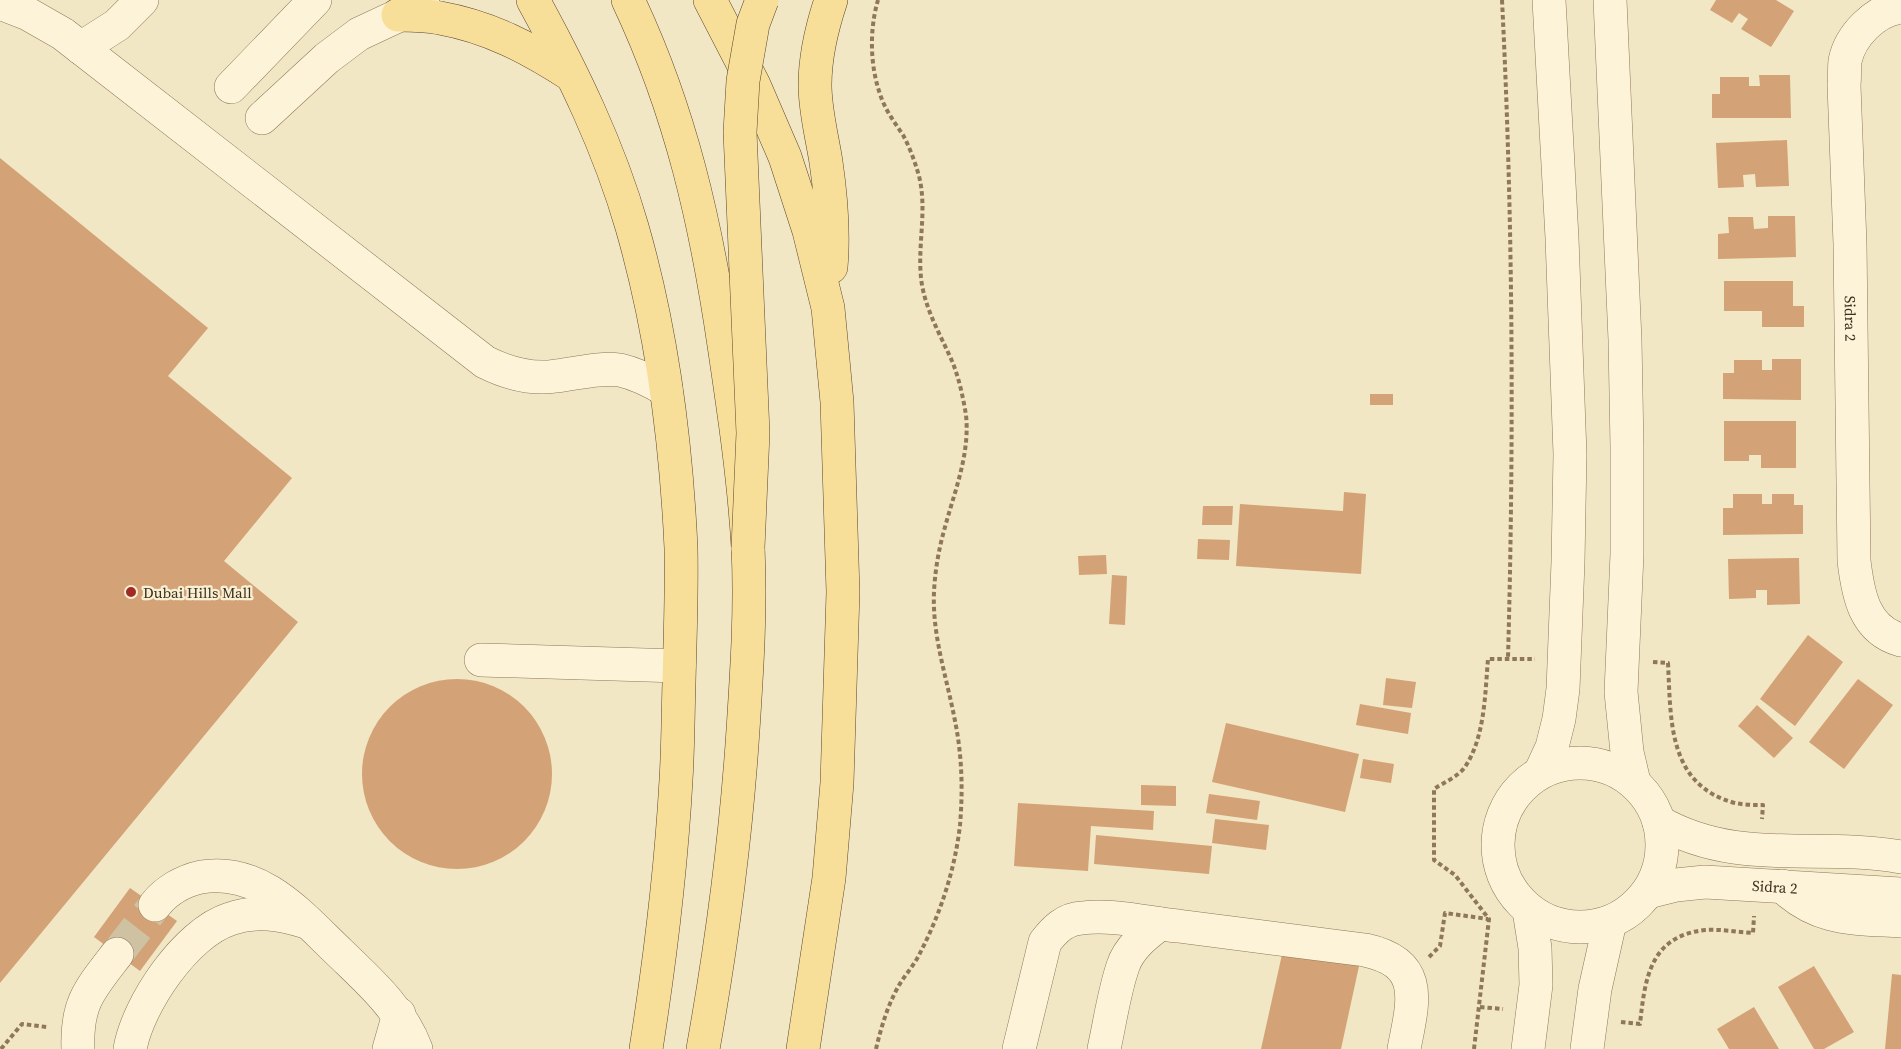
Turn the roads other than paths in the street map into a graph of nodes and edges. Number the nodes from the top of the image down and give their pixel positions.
1 (142, 0) edge
2 (315, 0) edge
3 (431, 0) edge
4 (532, 0) edge
5 (628, 0) edge
6 (710, 0) edge
7 (762, 0) edge
8 (831, 0) edge
9 (1549, 0) edge
10 (1610, 0) edge
11 (7, 3) edge
12 (1901, 7) edge
13 (398, 15) junction
14 (81, 48) junction
15 (573, 76) junction
16 (231, 87) dead end
17 (262, 118) dead end
18 (828, 308) junction
19 (666, 390) junction
20 (748, 548) junction
21 (1901, 640) edge
22 (481, 660) dead end
23 (679, 666) junction
24 (1541, 771) junction
25 (1634, 782) junction
26 (1659, 822) junction
27 (1901, 857) edge
28 (1781, 885) junction
29 (1648, 892) junction
30 (1901, 894) edge
31 (155, 905) tunnel mouth
32 (1529, 910) junction
33 (1110, 918) junction
34 (1901, 921) edge
35 (308, 922) junction
36 (1610, 922) junction
37 (1160, 924) junction
38 (117, 954) tunnel mouth
39 (1123, 966) junction
40 (399, 1014) junction
41 (78, 1040) edge
42 (130, 1049) edge
43 (389, 1049) edge
44 (416, 1049) edge
45 (646, 1049) edge
46 (703, 1049) edge
47 (802, 1049) edge
48 (1019, 1049) edge
49 (1104, 1049) edge
50 (1404, 1049) edge
51 (1528, 1049) edge
52 (1587, 1049) edge

1 - 14 street
2 - 16 street
3 - 13 street
4 - 15 main road
5 - 20 main road, bridge
6 - 18 main road
7 - 20 main road, bridge
8 - 18 main road
9 - 24 street
10 - 25 street
11 - 14 street
12 - 21 street, Sidra 2
13 - 15 main road
13 - 17 street
14 - 19 street
15 - 19 main road
18 - 47 main road
19 - 23 main road
20 - 46 main road
22 - 23 street
23 - 45 main road
24 - 25 street
24 - 32 street
25 - 26 street
26 - 27 street
26 - 29 street
28 - 29 street, Sidra 2
28 - 30 street, Sidra 2
28 - 34 street
29 - 36 street
31 - 35 street
32 - 36 street
32 - 51 street
33 - 37 street
33 - 39 street
33 - 48 street
35 - 40 street
35 - 42 street
36 - 52 street
37 - 39 street
37 - 50 street
38 - 41 street
39 - 49 street
40 - 43 street
40 - 44 street

